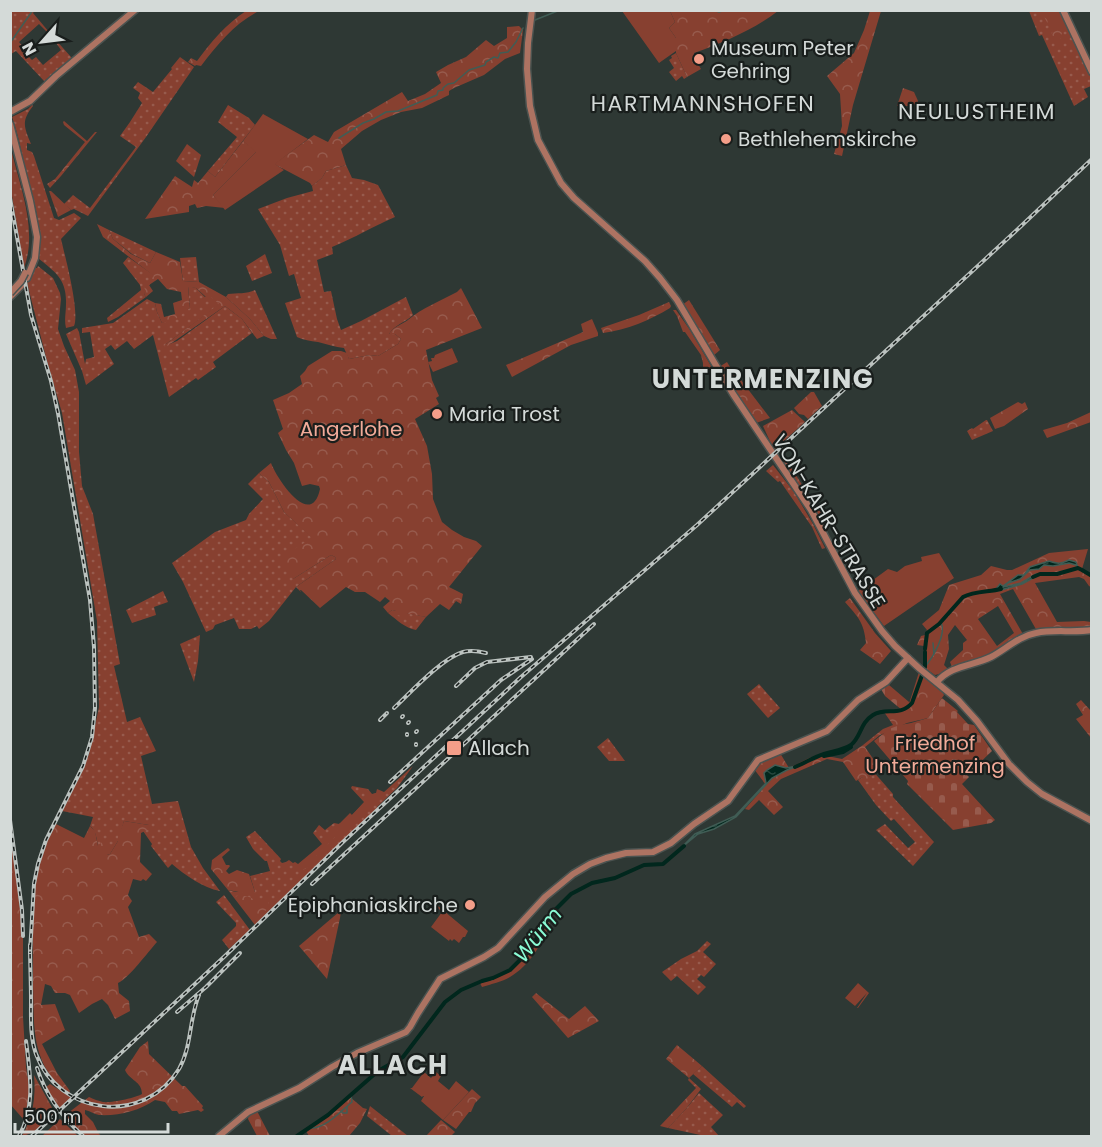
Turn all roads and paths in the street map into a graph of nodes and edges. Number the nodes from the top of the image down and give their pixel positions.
1 (135, 10) edge
2 (531, 10) edge
3 (1063, 10) edge
4 (1092, 72) edge
5 (10, 112) edge
6 (10, 124) edge
7 (10, 136) edge
8 (26, 275) junction
9 (10, 295) edge
10 (1092, 630) edge
11 (907, 659) junction
12 (937, 682) junction
13 (1092, 821) edge
14 (219, 1137) edge

1 - 5 main road
2 - 11 main road, VON-KAHR-STRASSE
3 - 4 main road
6 - 8 main road
7 - 8 main road
8 - 9 main road, bridge
10 - 12 main road
11 - 12 main road, VON-KAHR-STRASSE
11 - 14 main road
12 - 13 main road, VON-KAHR-STRASSE

